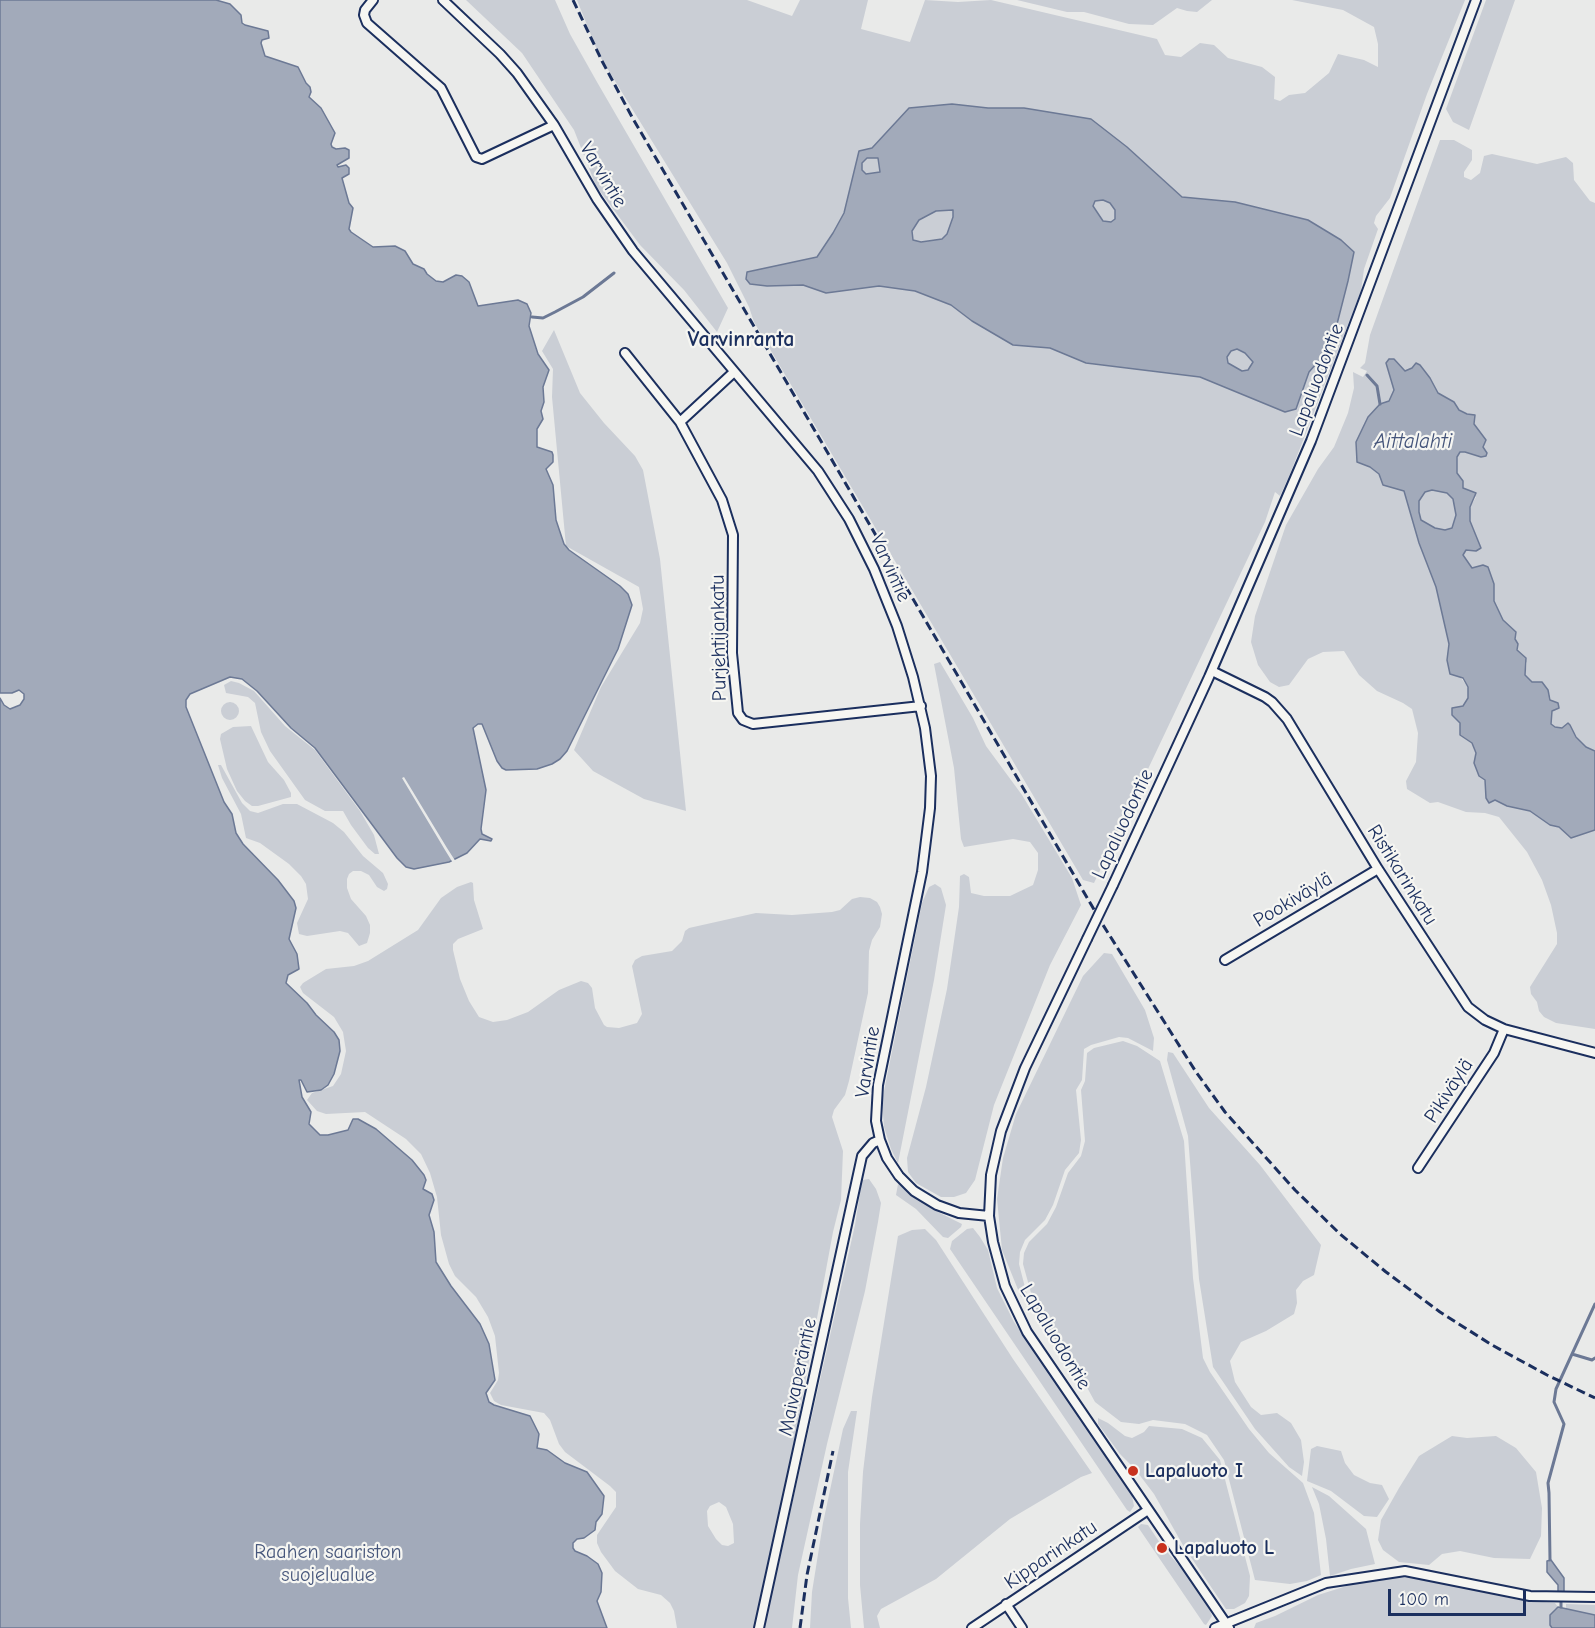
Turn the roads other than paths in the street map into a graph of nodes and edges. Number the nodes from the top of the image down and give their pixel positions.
1 (373, 0) edge
2 (443, 0) edge
3 (1476, 0) edge
4 (554, 125) junction
5 (625, 353) dead end
6 (734, 372) junction
7 (680, 422) junction
8 (1212, 671) junction
9 (921, 706) junction
10 (1378, 869) junction
11 (1225, 960) dead end
12 (1504, 1029) junction
13 (1595, 1053) edge
14 (880, 1140) junction
15 (1418, 1168) dead end
16 (989, 1216) junction
17 (1148, 1510) junction
18 (1595, 1597) edge
19 (1006, 1604) junction
20 (1228, 1626) edge
21 (759, 1628) edge
22 (972, 1628) edge
23 (1022, 1628) edge
24 (1215, 1628) edge

1 - 4 street
2 - 4 street, Varvintie
3 - 8 street, Lapaluodontie
4 - 6 street, Varvintie
5 - 7 street, Purjehtijankatu
6 - 7 street
6 - 9 street, Varvintie
7 - 9 street, Purjehtijankatu
8 - 10 street, Ristikarinkatu
8 - 16 street, Lapaluodontie, bridge
9 - 14 street, Varvintie
10 - 11 street, Pookiväylä
10 - 12 street, Ristikarinkatu
12 - 13 street, Ristikarinkatu
12 - 15 street, Pikiväylä
14 - 16 street, Varvintie
14 - 21 street, Maivaperäntie
16 - 17 street, Lapaluodontie
17 - 19 street, Kipparinkatu
17 - 20 street, Lapaluodontie
18 - 20 street
19 - 22 street, Kipparinkatu
19 - 23 street
20 - 24 street

